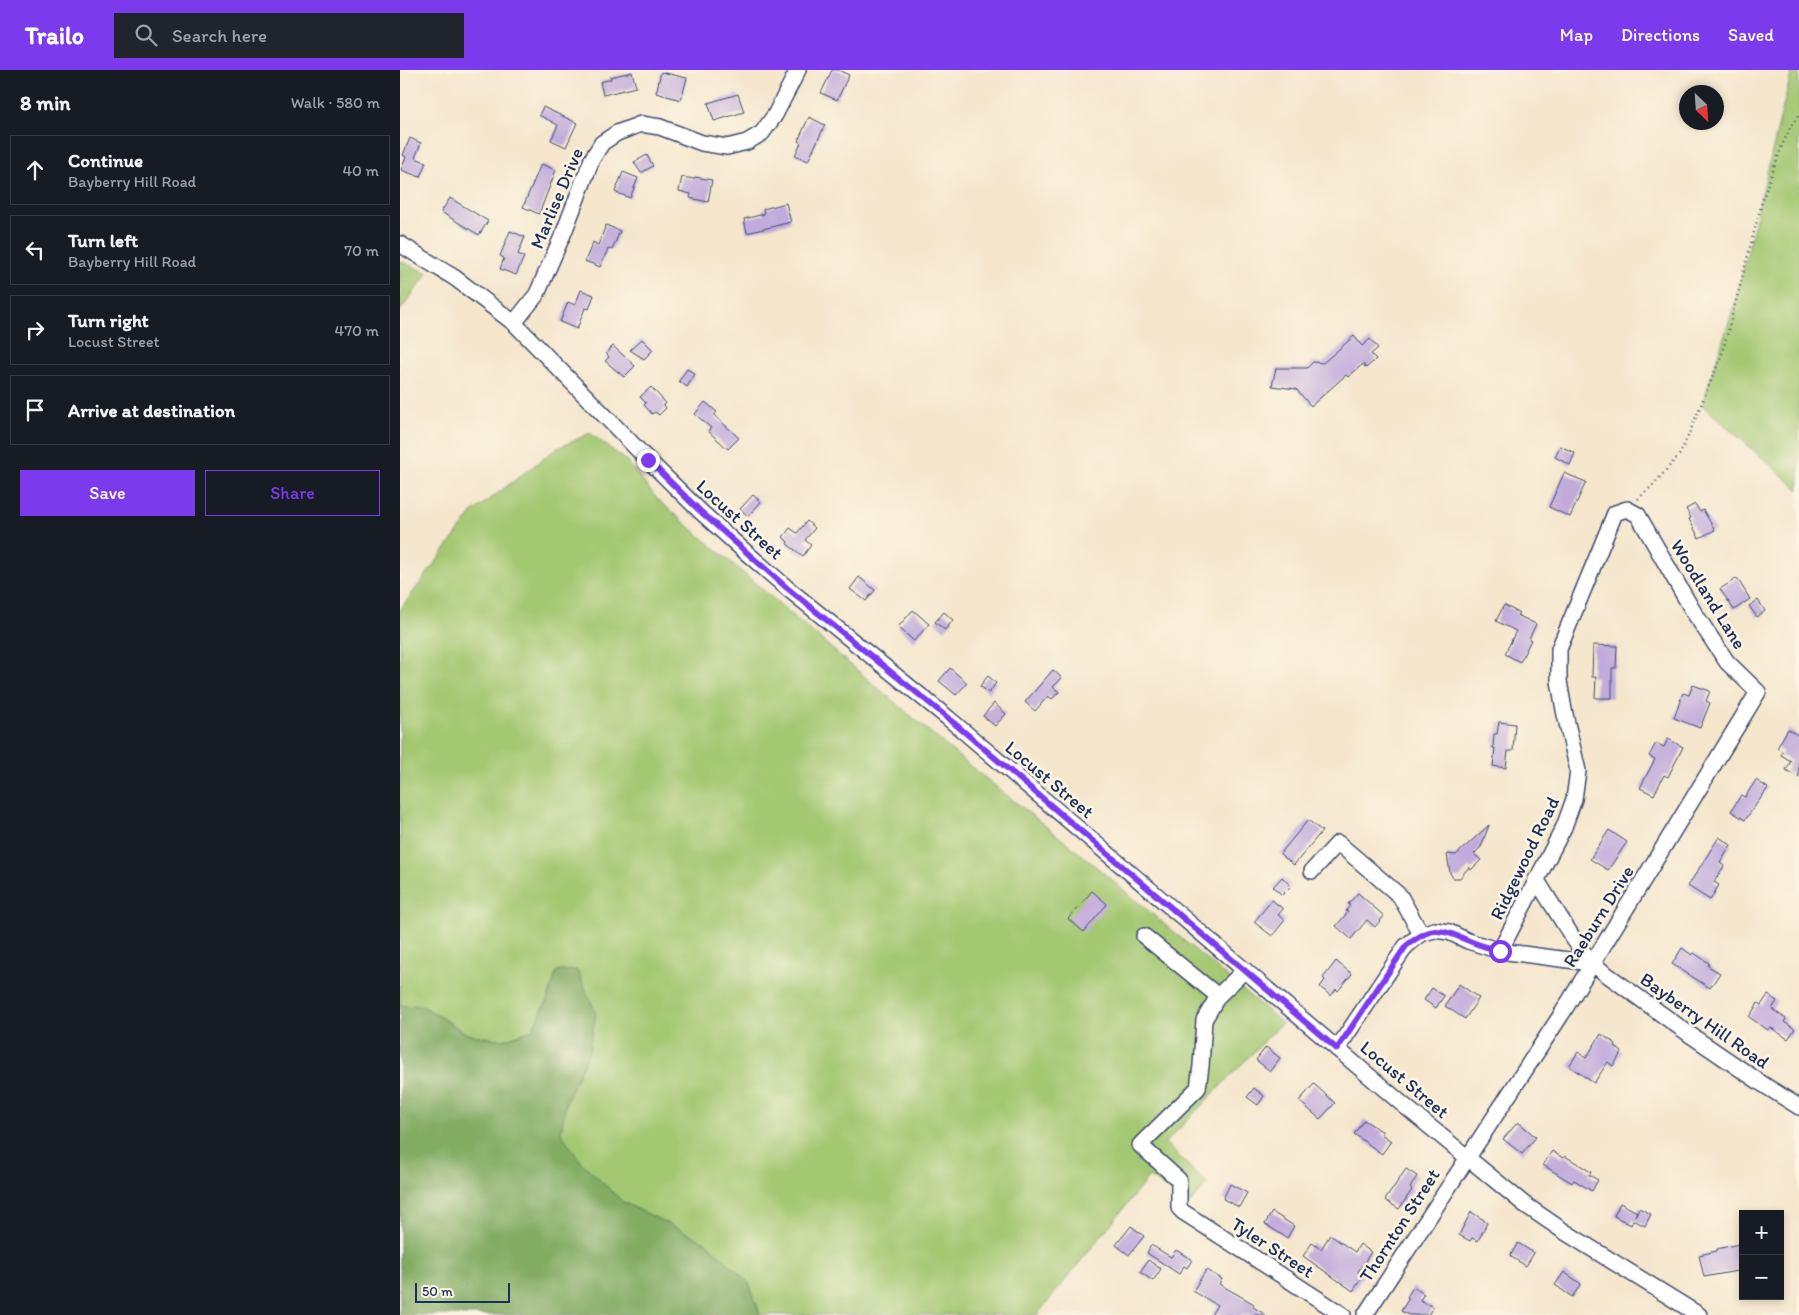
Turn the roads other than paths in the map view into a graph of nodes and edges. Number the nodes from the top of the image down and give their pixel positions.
1 (798, 70) edge
2 (400, 244) edge
3 (514, 323) junction
4 (1630, 510) joint
5 (1758, 692) joint
6 (1312, 871) dead end
7 (1536, 879) junction
8 (1421, 934) junction
9 (1144, 936) dead end
10 (1500, 951) junction
11 (1591, 964) junction
12 (1245, 970) junction
13 (1218, 996) junction
14 (1337, 1049) junction
15 (1799, 1107) edge
16 (1467, 1157) junction
17 (1343, 1315) edge
18 (1365, 1315) edge
19 (1699, 1315) edge

1 - 3 street, Marlise Drive
2 - 3 street, Locust Street
3 - 12 street, Locust Street
4 - 5 street, Woodland Lane
4 - 7 street, Ridgewood Road
5 - 11 street, Raeburn Drive
6 - 8 street
7 - 10 street, Ridgewood Road
7 - 11 street, Bayberry Hill Road
8 - 10 street, Bayberry Hill Road
8 - 14 street
9 - 13 street
10 - 11 street, Bayberry Hill Road
11 - 15 street, Bayberry Hill Road
11 - 16 street, Raeburn Drive
12 - 13 street
12 - 14 street, Locust Street
13 - 17 street, Tyler Street
14 - 16 street, Locust Street
16 - 18 street, Thornton Street
16 - 19 street, Locust Street

